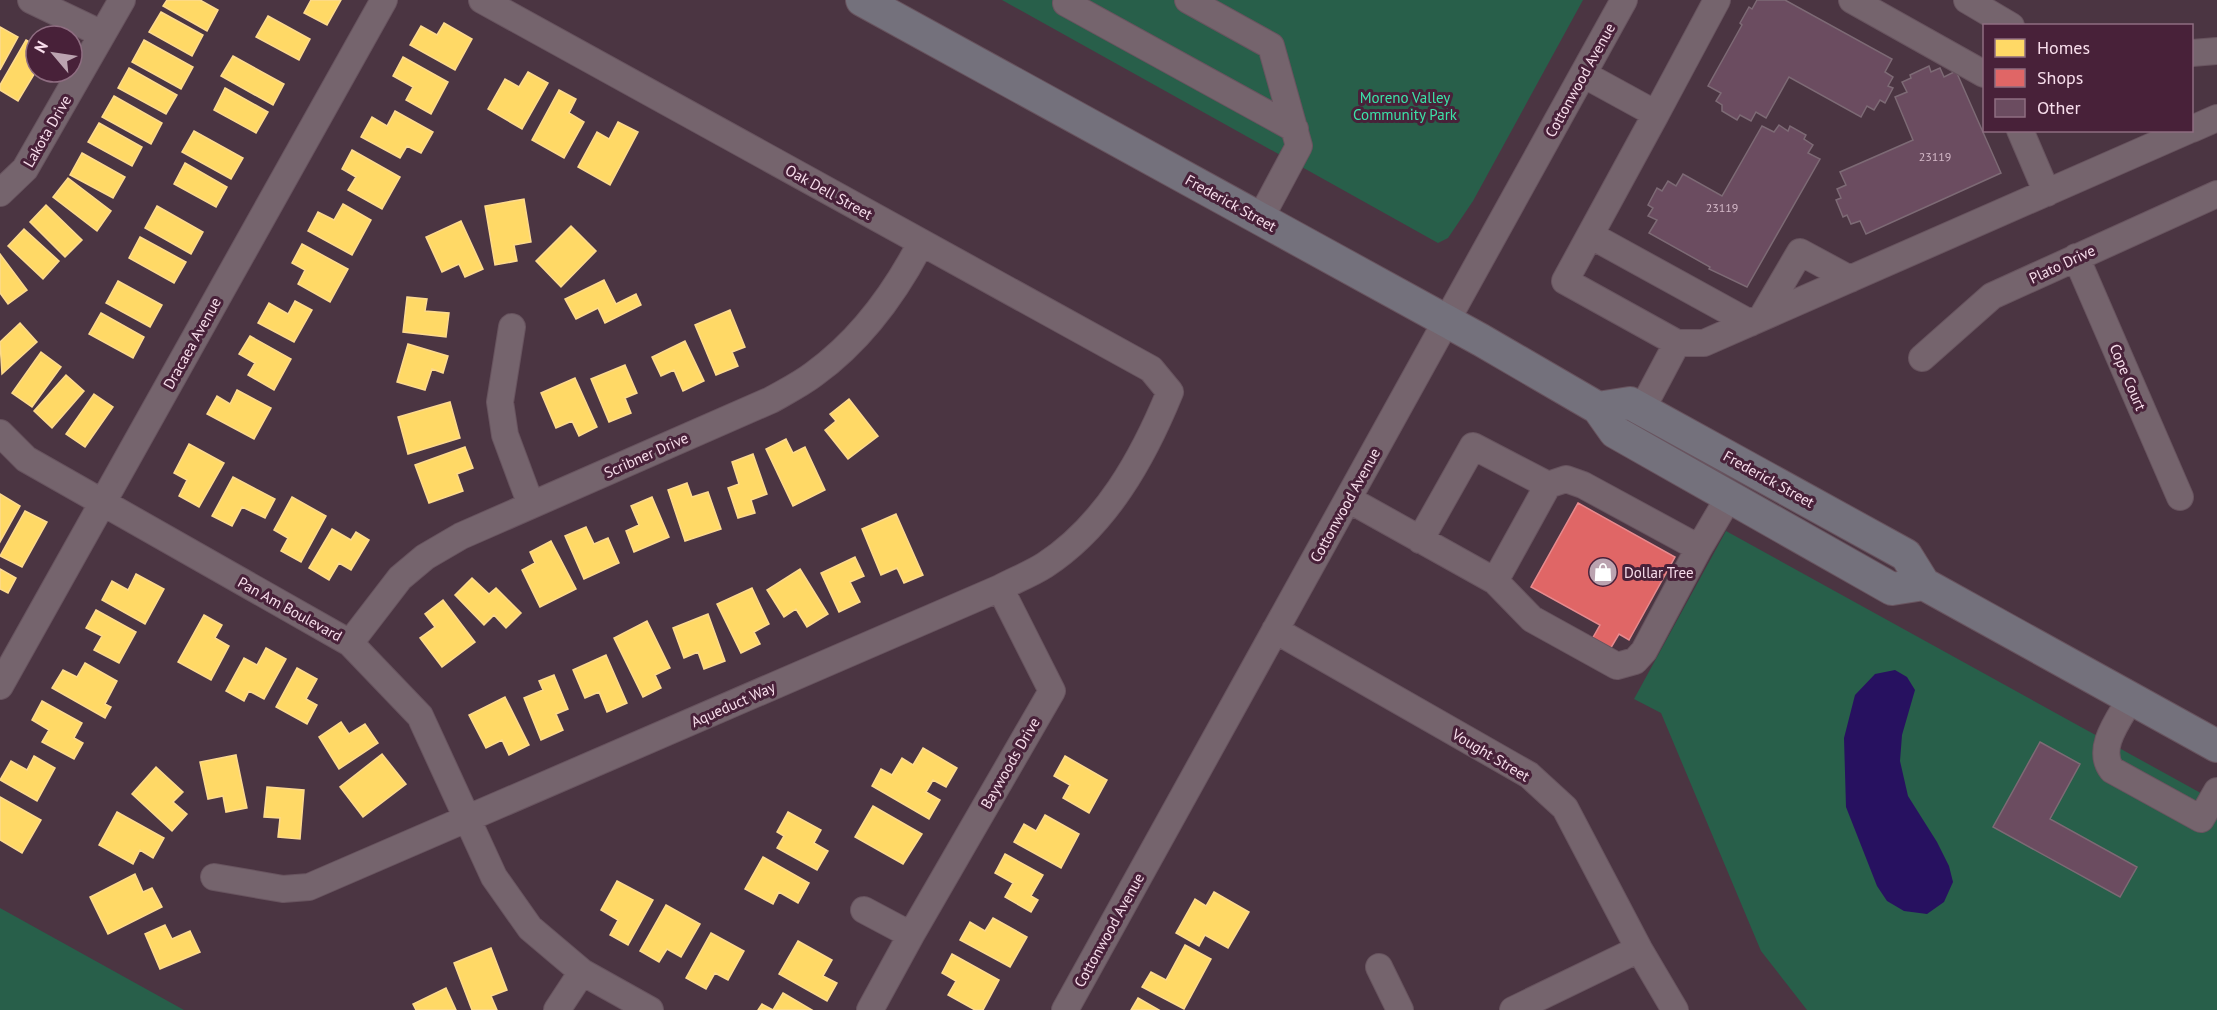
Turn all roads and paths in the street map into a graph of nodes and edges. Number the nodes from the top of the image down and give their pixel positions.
1 (31, 0) edge
2 (122, 0) edge
3 (384, 0) edge
4 (482, 0) edge
5 (862, 0) edge
6 (1188, 0) edge
7 (1624, 0) edge
8 (1718, 0) edge
9 (1852, 0) edge
10 (1966, 0) edge
11 (1068, 1) edge
12 (2007, 24) edge
13 (102, 34) junction
14 (2217, 51) edge
15 (2193, 53) edge
16 (1983, 70) edge
17 (1583, 74) junction
18 (1656, 114) junction
19 (2217, 118) edge
20 (1295, 129) junction
21 (2193, 129) edge
22 (2021, 132) edge
23 (2185, 132) edge
24 (0, 193) edge
25 (2047, 193) junction
26 (2217, 194) edge
27 (1260, 219) junction
28 (1590, 235) junction
29 (921, 243) junction
30 (2076, 257) junction
31 (1850, 279) junction
32 (1756, 320) junction
33 (1447, 322) junction
34 (512, 327) dead end
35 (1677, 344) junction
36 (1922, 358) dead end
37 (1170, 392) joint
38 (1598, 408) junction
39 (1642, 409) junction
40 (0, 433) edge
41 (1548, 485) junction
42 (1729, 497) junction
43 (2180, 497) dead end
44 (1348, 499) junction
45 (102, 504) junction
46 (531, 505) junction
47 (1853, 525) junction
48 (1420, 540) junction
49 (1699, 548) junction
50 (1495, 581) junction
51 (1924, 584) junction
52 (1000, 588) junction
53 (1275, 630) junction
54 (350, 643) junction
55 (0, 686) edge
56 (2131, 698) junction
57 (2217, 746) edge
58 (2217, 790) edge
59 (467, 820) junction
60 (214, 877) dead end
61 (864, 910) dead end
62 (911, 935) junction
63 (1639, 949) junction
64 (1379, 967) dead end
65 (582, 972) junction
66 (557, 1010) edge
67 (650, 1010) edge
68 (870, 1010) edge
69 (1065, 1010) edge
70 (1400, 1010) edge
71 (1513, 1010) edge
72 (1675, 1010) edge

1 - 13 street
2 - 13 street, Lakota Drive
3 - 45 street, Dracaea Avenue
4 - 29 street, Oak Dell Street
5 - 27 main road, Frederick Street
6 - 20 street
7 - 17 street, Cottonwood Avenue
8 - 18 street
9 - 16 street
10 - 12 street
11 - 20 street
13 - 24 street, Lakota Drive
14 - 15 street
17 - 18 street
17 - 33 street, Cottonwood Avenue
18 - 28 street
19 - 21 street
20 - 27 street
22 - 25 street
23 - 25 street
25 - 31 street
26 - 30 street, Plato Drive
27 - 33 main road, Frederick Street
28 - 32 street
28 - 35 street
29 - 37 street, Oak Dell Street
29 - 46 street, Scribner Drive
30 - 36 street, Plato Drive
30 - 43 street, Cope Court
31 - 32 street
31 - 32 street
32 - 35 street
33 - 38 main road, Frederick Street
33 - 44 street, Cottonwood Avenue
34 - 46 street
35 - 39 street
37 - 52 street, Aqueduct Way
38 - 39 main road, Frederick Street
38 - 42 main road, Frederick Street
39 - 47 main road, Frederick Street
40 - 45 street, Pan Am Boulevard
41 - 48 street
41 - 49 street
41 - 50 street
42 - 47 main road
42 - 49 street
42 - 51 main road, Frederick Street
44 - 48 street
44 - 53 street, Cottonwood Avenue
45 - 54 street, Pan Am Boulevard
45 - 55 street, Dracaea Avenue
46 - 54 street, Scribner Drive
47 - 51 main road, Frederick Street
48 - 50 street
49 - 50 street
51 - 56 main road, Frederick Street
52 - 59 street, Aqueduct Way
52 - 62 street, Baywoods Drive
53 - 63 street, Vought Street
53 - 69 street, Cottonwood Avenue
54 - 59 street, Pan Am Boulevard
56 - 57 main road, Frederick Street
56 - 58 street
59 - 60 street, Aqueduct Way
59 - 65 street, Pan Am Boulevard
61 - 62 street
62 - 68 street, Baywoods Drive
63 - 71 street
63 - 72 street, Vought Street
64 - 70 street
65 - 66 street
65 - 67 street, Pan Am Boulevard

